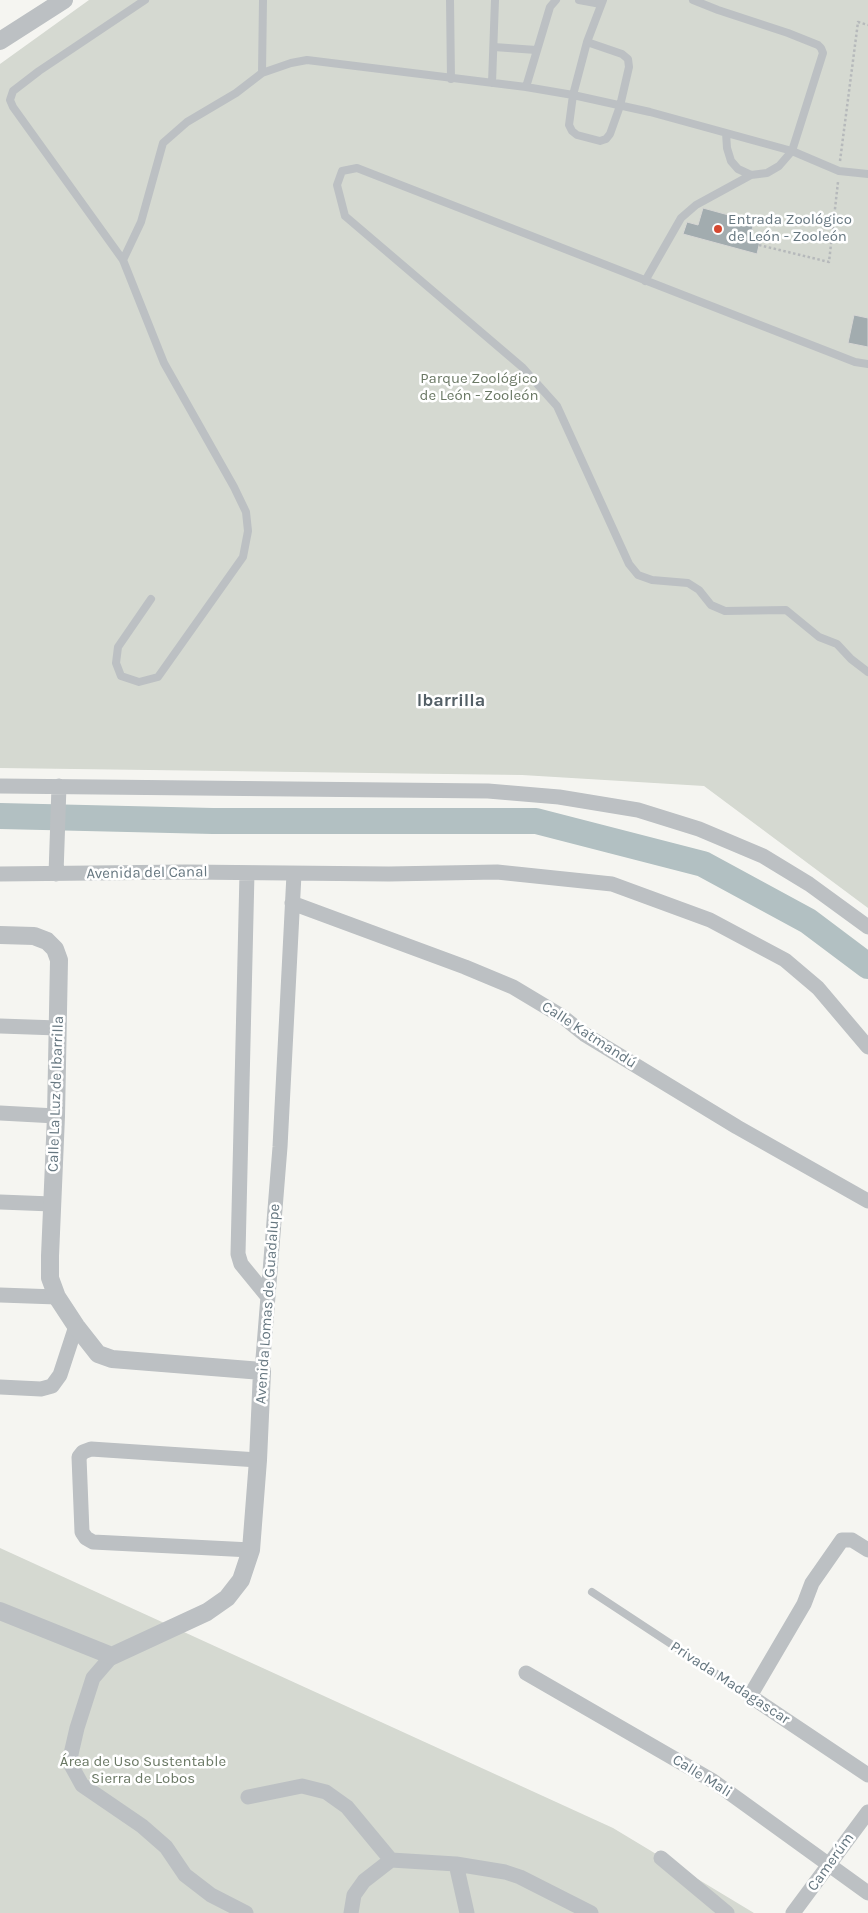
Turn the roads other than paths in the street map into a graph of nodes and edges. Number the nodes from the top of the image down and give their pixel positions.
1 (64, 0) edge
2 (145, 0) edge
3 (263, 0) edge
4 (450, 0) edge
5 (495, 0) edge
6 (556, 0) edge
7 (579, 0) edge
8 (693, 0) edge
9 (602, 2) edge
10 (0, 42) edge
11 (587, 42) junction
12 (494, 47) junction
13 (536, 50) junction
14 (262, 74) junction
15 (451, 79) junction
16 (492, 83) junction
17 (526, 87) junction
18 (573, 95) junction
19 (620, 106) junction
20 (726, 133) junction
21 (792, 151) junction
22 (868, 174) edge
23 (751, 175) junction
24 (123, 260) junction
25 (644, 281) junction
26 (868, 364) edge
27 (152, 599) dead end
28 (868, 672) edge
29 (0, 786) edge
30 (59, 792) junction
31 (248, 873) junction
32 (0, 874) edge
33 (56, 874) junction
34 (294, 874) junction
35 (292, 904) junction
36 (868, 927) edge
37 (0, 935) edge
38 (0, 1026) edge
39 (58, 1028) junction
40 (868, 1047) edge
41 (0, 1113) edge
42 (56, 1116) junction
43 (868, 1201) edge
44 (0, 1202) edge
45 (52, 1204) junction
46 (0, 1295) edge
47 (57, 1297) junction
48 (268, 1297) junction
49 (76, 1326) junction
50 (262, 1371) junction
51 (0, 1388) edge
52 (258, 1460) junction
53 (251, 1550) junction
54 (868, 1550) edge
55 (592, 1592) dead end
56 (0, 1611) edge
57 (112, 1656) junction
58 (526, 1672) dead end
59 (750, 1696) junction
60 (868, 1775) edge
61 (248, 1797) dead end
62 (868, 1812) edge
63 (661, 1858) dead end
64 (391, 1860) junction
65 (456, 1864) junction
66 (830, 1864) junction
67 (868, 1894) edge
68 (246, 1913) edge
69 (351, 1913) edge
70 (468, 1913) edge
71 (591, 1913) edge
72 (727, 1913) edge
73 (793, 1913) edge

1 - 10 street
2 - 24 lane
3 - 14 lane
4 - 15 lane
5 - 12 lane
6 - 13 lane
7 - 9 lane
8 - 21 lane
9 - 11 lane
11 - 18 lane
11 - 19 lane
12 - 13 lane
12 - 16 lane
13 - 17 lane
14 - 15 lane
14 - 24 lane
15 - 16 lane
16 - 17 lane
17 - 18 lane
18 - 19 lane
18 - 19 lane
19 - 20 lane
20 - 21 lane
20 - 23 lane
21 - 22 lane
21 - 23 lane
23 - 25 lane
24 - 27 lane
25 - 26 lane
25 - 28 lane
29 - 30 street
30 - 33 street
30 - 36 street
31 - 33 street, Avenida del Canal
31 - 34 street, Avenida del Canal
31 - 48 street
32 - 33 street, Avenida del Canal
34 - 35 street, Avenida Lomas de Guadalupe
34 - 40 street, Avenida del Canal
35 - 43 street, Calle Katmandú
35 - 48 street, Avenida Lomas de Guadalupe
37 - 39 street, Calle La Luz de Ibarrilla
38 - 39 street
39 - 42 street, Calle La Luz de Ibarrilla
41 - 42 street
42 - 45 street, Calle La Luz de Ibarrilla
44 - 45 street
45 - 47 street, Calle La Luz de Ibarrilla
46 - 47 street
47 - 49 street, Calle La Luz de Ibarrilla
48 - 50 street, Avenida Lomas de Guadalupe
49 - 50 street, Calle La Luz de Ibarrilla
49 - 51 street
50 - 52 street, Avenida Lomas de Guadalupe
52 - 53 street, Avenida Lomas de Guadalupe
52 - 53 street
53 - 57 street, Avenida Lomas de Guadalupe
54 - 59 street
55 - 59 lane, Privada Madagascar
56 - 57 street
57 - 68 street
58 - 66 street, Calle Mali
59 - 60 street, Privada Madagascar
61 - 64 street
62 - 66 street, Camerúm
63 - 72 street
64 - 65 street
64 - 69 street
65 - 70 street
65 - 71 street
66 - 67 street, Calle Mali
66 - 73 street, Camerúm

